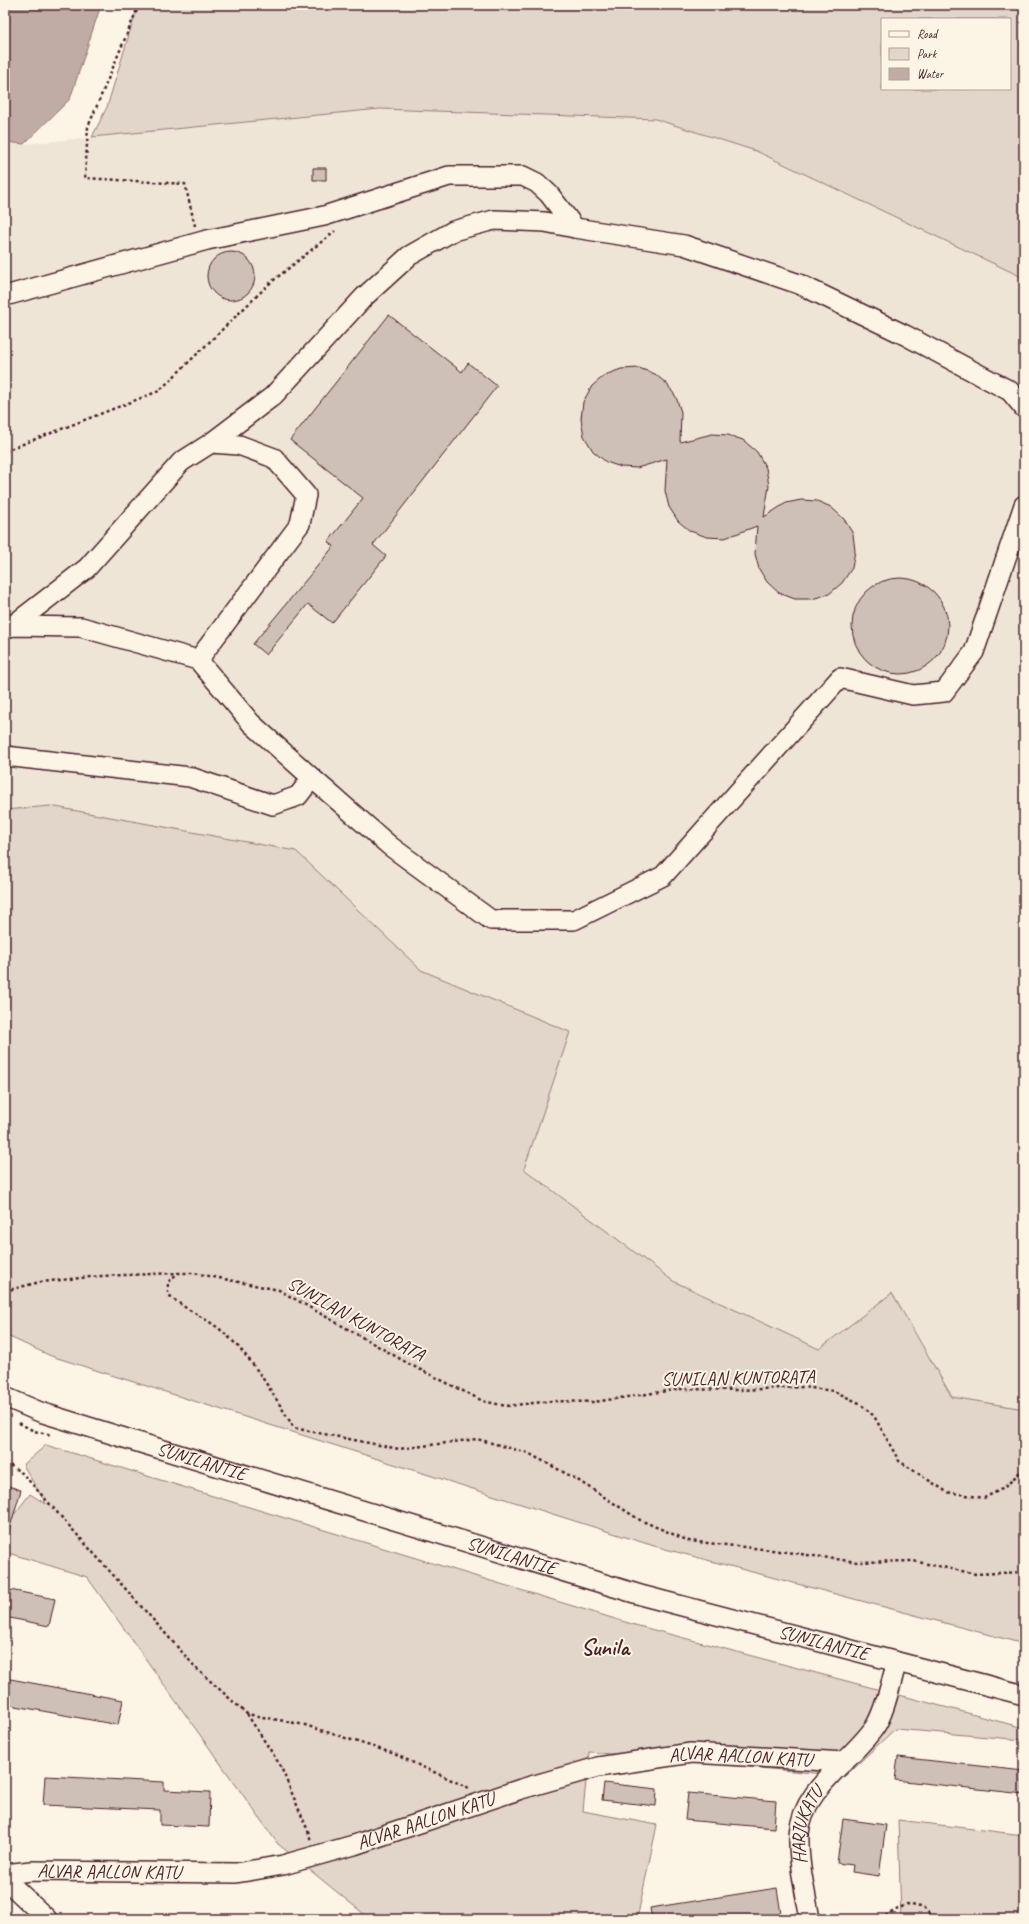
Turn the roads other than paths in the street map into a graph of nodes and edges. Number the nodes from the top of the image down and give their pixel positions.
1 (575, 228) junction
2 (5, 296) edge
3 (1024, 408) edge
4 (211, 443) junction
5 (1024, 505) edge
6 (8, 627) edge
7 (198, 660) junction
8 (5, 756) edge
9 (312, 778) junction
10 (5, 1397) edge
11 (897, 1662) junction
12 (1024, 1694) edge
13 (844, 1762) junction
14 (5, 1874) edge
15 (5, 1879) edge
16 (47, 1919) edge
17 (810, 1919) edge

1 - 2 street
1 - 3 street
1 - 4 street
4 - 6 street
4 - 7 street
5 - 9 street
6 - 7 street
7 - 9 street
8 - 9 street
10 - 11 street, SUNILANTIE
11 - 12 street, SUNILANTIE
11 - 13 street, HARJUKATU
13 - 14 street, ALVAR AALLON KATU
13 - 17 street, HARJUKATU
15 - 16 street

